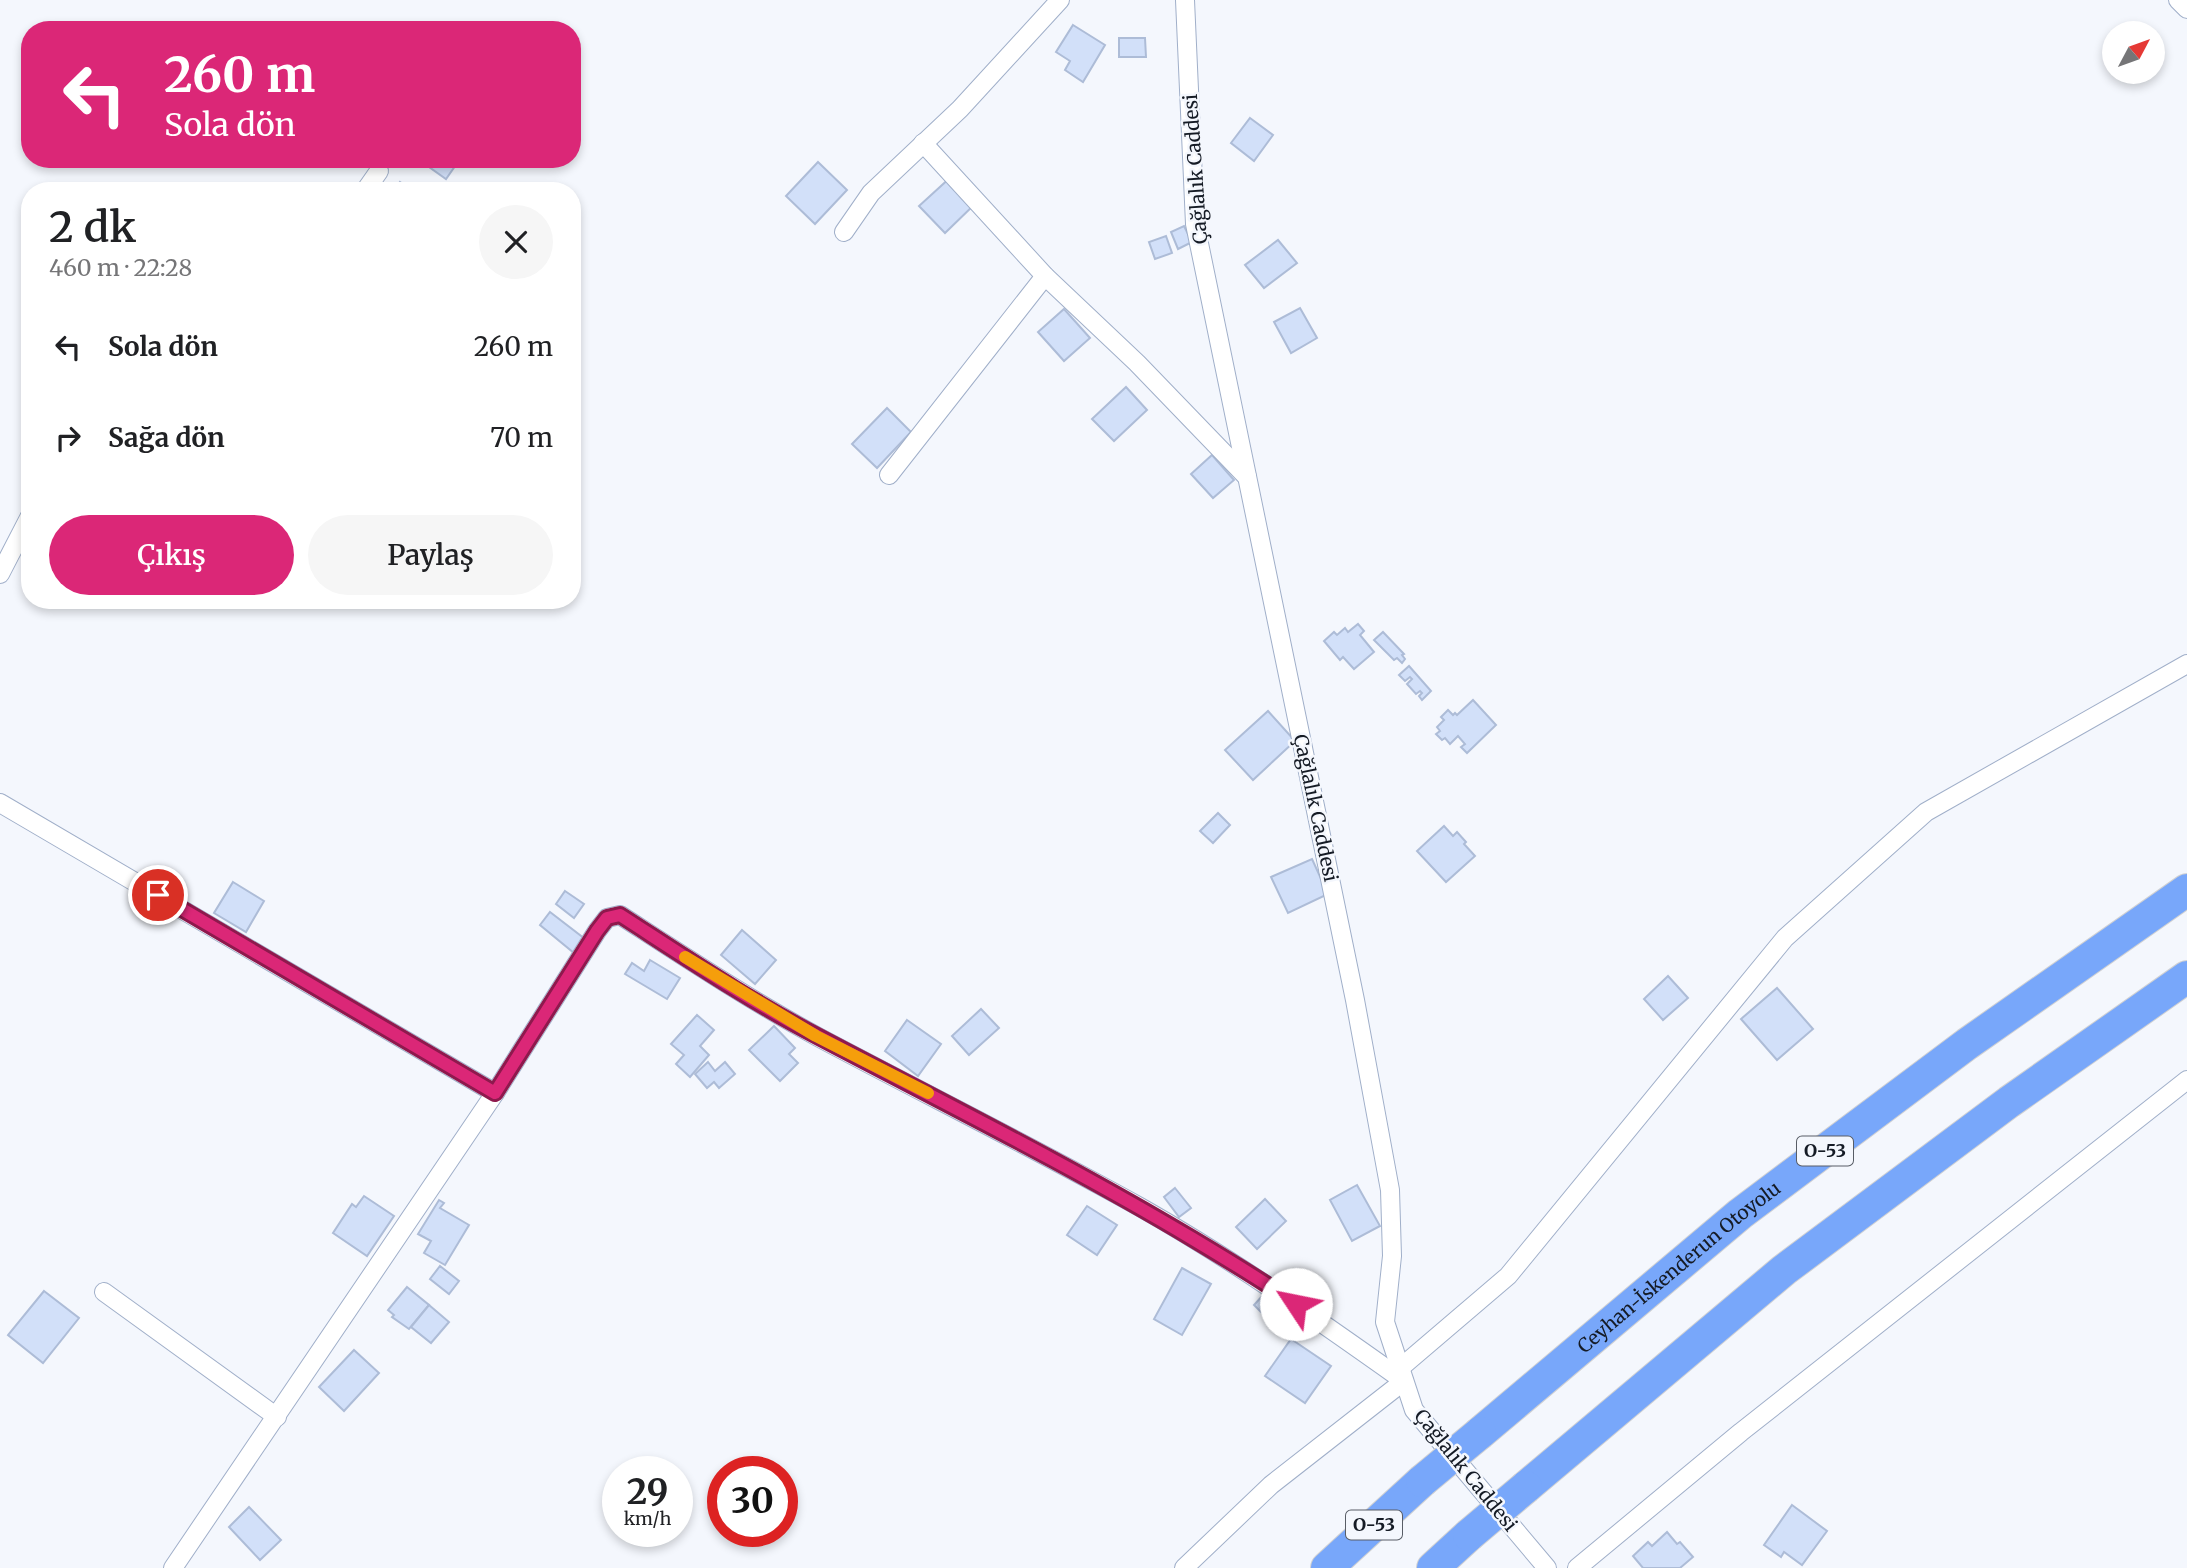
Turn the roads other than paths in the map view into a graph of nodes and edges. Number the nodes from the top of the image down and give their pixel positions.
1 (1060, 0) edge
2 (1185, 0) edge
3 (2178, 0) edge
4 (2187, 9) edge
5 (923, 143) junction
6 (379, 170) dead end
7 (371, 182) edge
8 (844, 232) dead end
9 (1045, 276) junction
10 (889, 475) dead end
11 (1247, 477) junction
12 (21, 533) edge
13 (0, 574) edge
14 (2187, 664) edge
15 (0, 803) edge
16 (2187, 890) edge
17 (2187, 977) edge
18 (2187, 1080) edge
19 (495, 1093) junction
20 (104, 1292) dead end
21 (1402, 1375) junction
22 (277, 1417) junction
23 (173, 1568) edge
24 (1184, 1568) edge
25 (1327, 1568) edge
26 (1433, 1568) edge
27 (1547, 1568) edge
28 (1577, 1568) edge

1 - 5 street
2 - 11 street, Çağlalık Caddesi
3 - 4 street
5 - 8 street
5 - 9 street
6 - 7 street
9 - 10 street
9 - 11 street
11 - 21 street, Çağlalık Caddesi
12 - 13 street
14 - 21 street
15 - 19 street
16 - 25 highway, Ceyhan-İskenderun Otoyolu / O-53, bridge
17 - 26 highway, bridge
18 - 28 street
19 - 21 street
19 - 22 street
20 - 22 street
21 - 24 street
21 - 27 street, Çağlalık Caddesi
22 - 23 street

